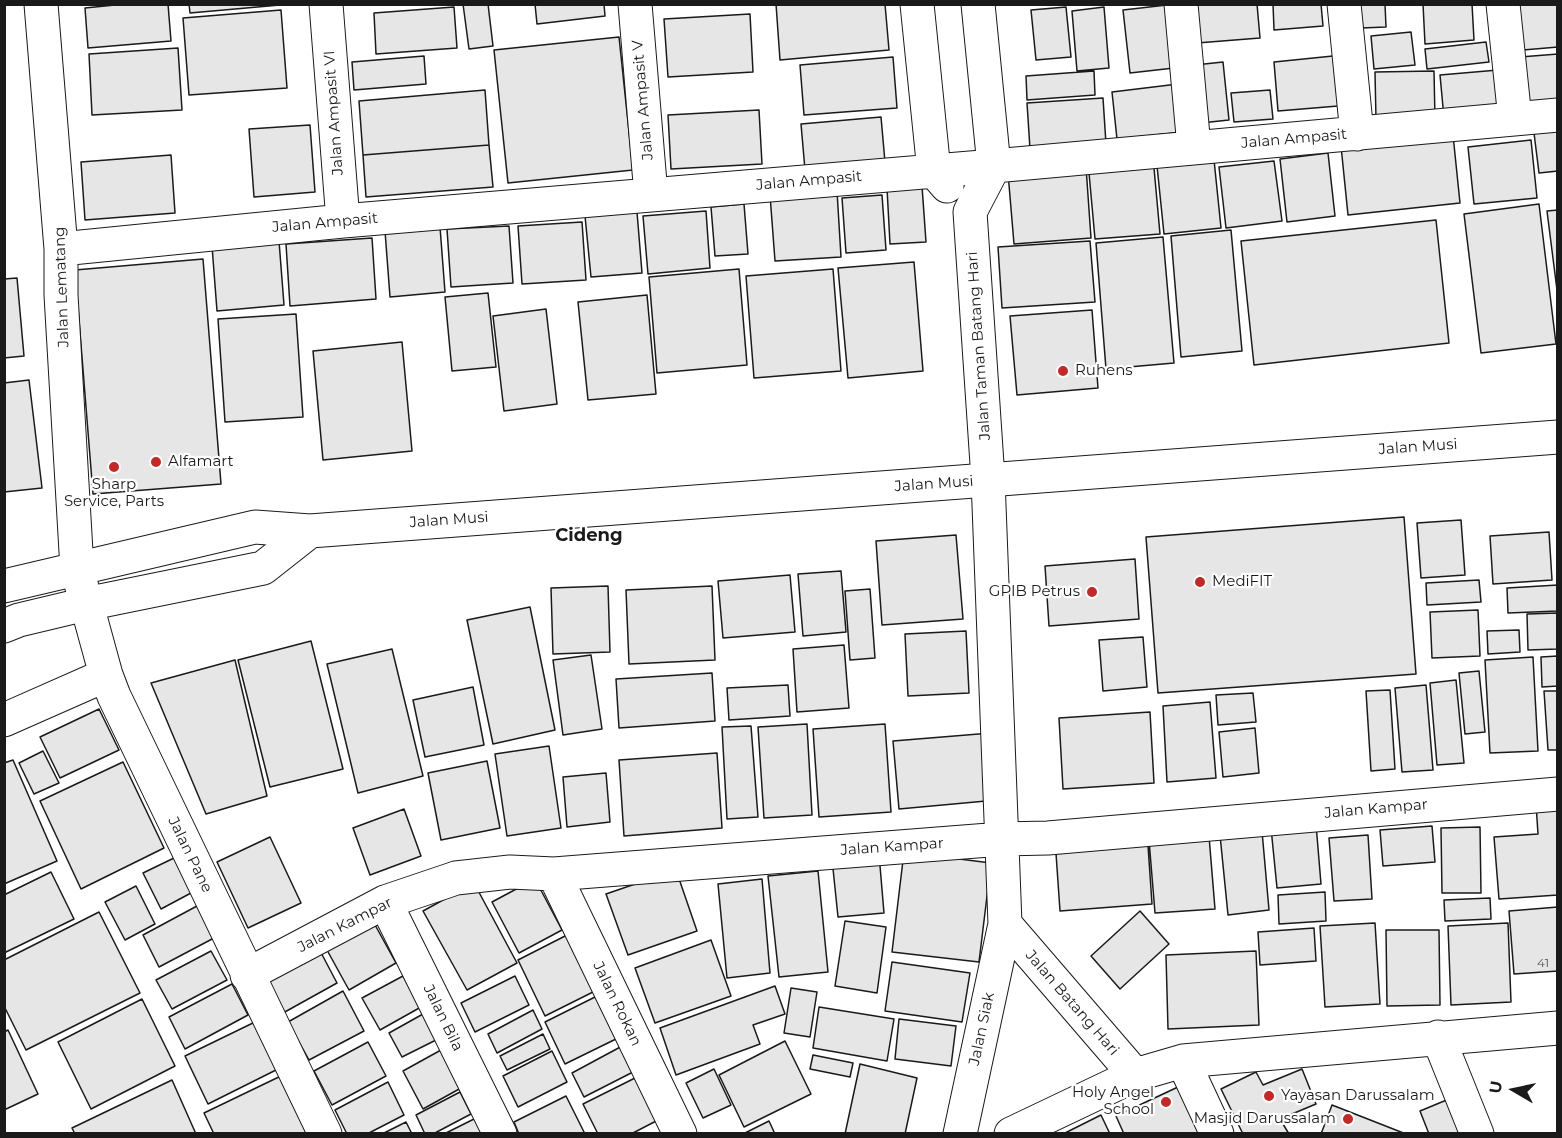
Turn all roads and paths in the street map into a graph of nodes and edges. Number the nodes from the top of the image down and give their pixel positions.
1 (41, 4) edge
2 (326, 4) edge
3 (635, 4) edge
4 (917, 4) edge
5 (978, 4) edge
6 (1181, 4) edge
7 (1344, 4) edge
8 (1503, 4) edge
9 (1557, 115) edge
10 (1515, 119) junction
11 (1357, 134) junction
12 (1194, 147) junction
13 (994, 166) junction
14 (934, 171) junction
15 (651, 195) junction
16 (970, 212) junction
17 (343, 221) junction
18 (61, 249) junction
19 (1557, 437) edge
20 (989, 493) junction
21 (310, 531) junction
22 (77, 569) junction
23 (4, 586) edge
24 (86, 604) junction
25 (4, 626) edge
26 (106, 675) junction
27 (4, 720) edge
28 (1557, 794) edge
29 (1002, 839) junction
30 (554, 874) junction
31 (385, 902) junction
32 (1005, 924) junction
33 (247, 975) junction
34 (1557, 1028) edge
35 (1438, 1037) junction
36 (1183, 1061) junction
37 (1135, 1075) junction
38 (325, 1134) edge
39 (500, 1134) edge
40 (680, 1134) edge
41 (960, 1134) edge
42 (1011, 1134) edge
43 (1216, 1134) edge
44 (1477, 1134) edge

1 - 18 street, Jalan Lematang
2 - 17 street, Jalan Ampasit VI
3 - 15 street, Jalan Ampasit V
4 - 14 street
5 - 13 street
6 - 12 street
7 - 11 street
8 - 10 street
9 - 10 street, Jalan Ampasit
10 - 11 street, Jalan Ampasit
11 - 12 street, Jalan Ampasit
12 - 13 street, Jalan Ampasit
13 - 14 street, Jalan Ampasit
13 - 16 street
14 - 15 street, Jalan Ampasit
14 - 16 street
15 - 17 street, Jalan Ampasit
16 - 20 street, Jalan Taman Batang Hari
17 - 18 street, Jalan Ampasit
18 - 22 street, Jalan Lematang
19 - 20 street, Jalan Musi
20 - 21 street, Jalan Musi
20 - 29 street
21 - 22 street, Jalan Musi
21 - 24 street
22 - 23 street, Jalan Musi
22 - 24 street, Jalan Pane
24 - 25 street
24 - 26 street, Jalan Pane
26 - 27 street
26 - 33 street, Jalan Pane
28 - 29 street, Jalan Kampar
29 - 30 street, Jalan Kampar
29 - 32 street
30 - 31 street, Jalan Kampar
30 - 40 street, Jalan Rokan
31 - 33 street, Jalan Kampar
31 - 39 street, Jalan Bila
32 - 37 street, Jalan Batang Hari
32 - 41 street, Jalan Siak
33 - 38 street, Jalan Pane
34 - 35 street
35 - 36 street
35 - 44 street
36 - 37 street
36 - 43 street
37 - 42 street

